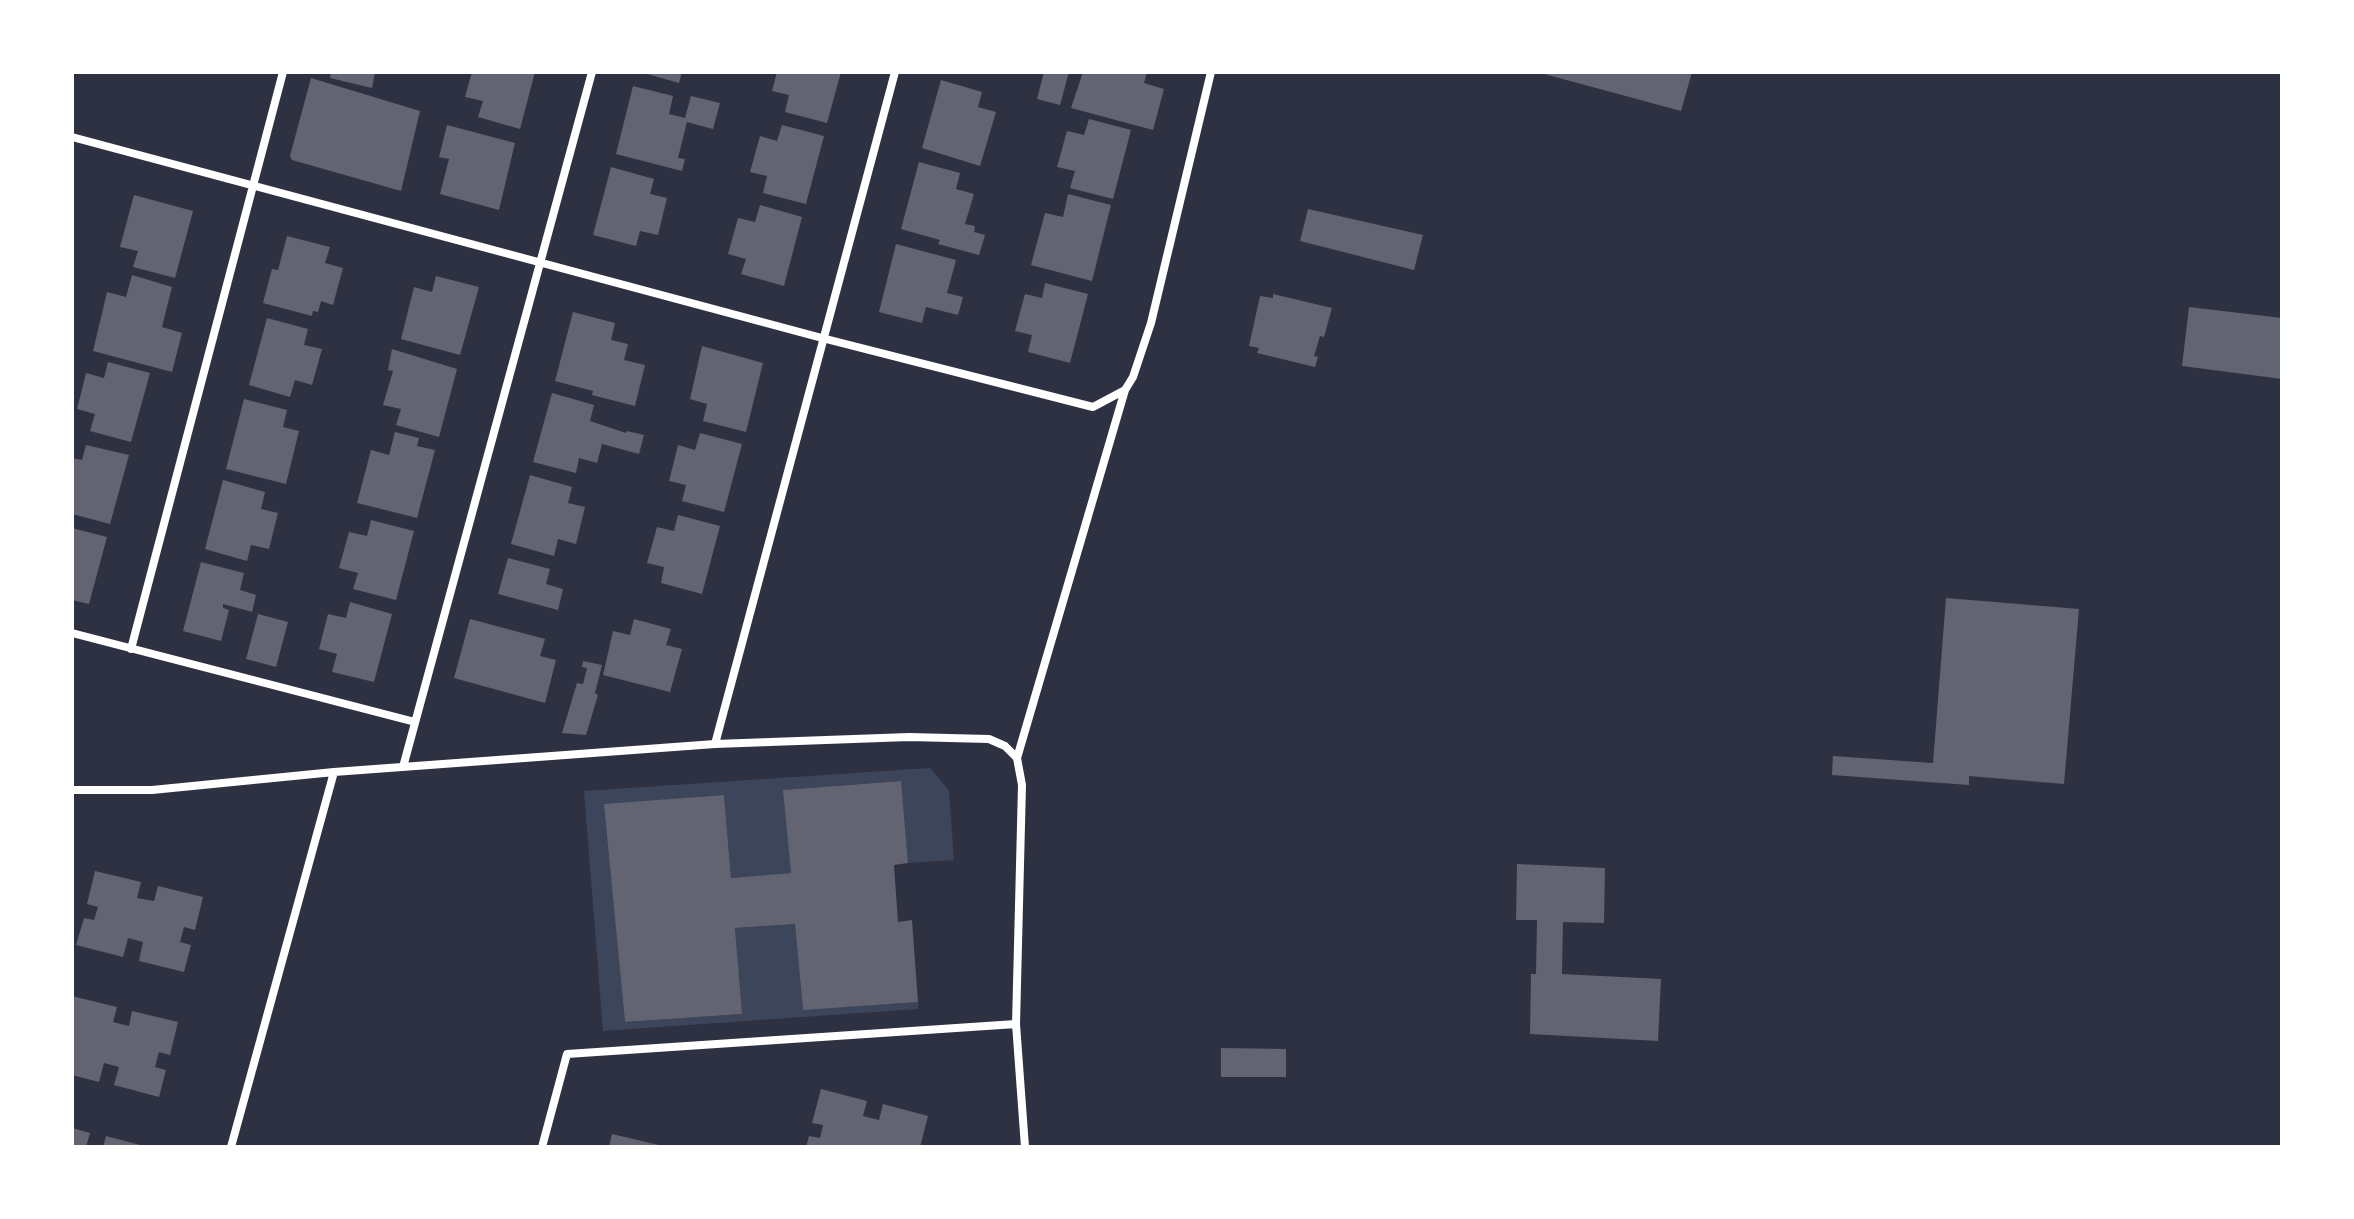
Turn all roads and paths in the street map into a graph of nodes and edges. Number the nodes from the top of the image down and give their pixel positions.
1 (283, 72) edge
2 (592, 72) edge
3 (895, 72) edge
4 (1211, 72) edge
5 (72, 137) edge
6 (254, 186) junction
7 (541, 263) junction
8 (822, 338) junction
9 (1125, 390) junction
10 (72, 633) edge
11 (131, 649) junction
12 (415, 722) junction
13 (715, 744) junction
14 (1017, 758) junction
15 (403, 767) junction
16 (334, 772) junction
17 (72, 790) edge
18 (1016, 1024) junction
19 (231, 1147) edge
20 (542, 1147) edge
21 (1025, 1147) edge

1 - 6 street
2 - 7 street
3 - 8 street
4 - 9 street
5 - 6 street
6 - 7 street
6 - 11 street
7 - 8 street
7 - 12 street
8 - 9 street
8 - 13 street
9 - 14 street
10 - 11 street
11 - 12 street
12 - 15 street
13 - 14 street
13 - 15 street
14 - 18 street
15 - 16 street
16 - 17 street
16 - 19 street
18 - 20 street
18 - 21 street

